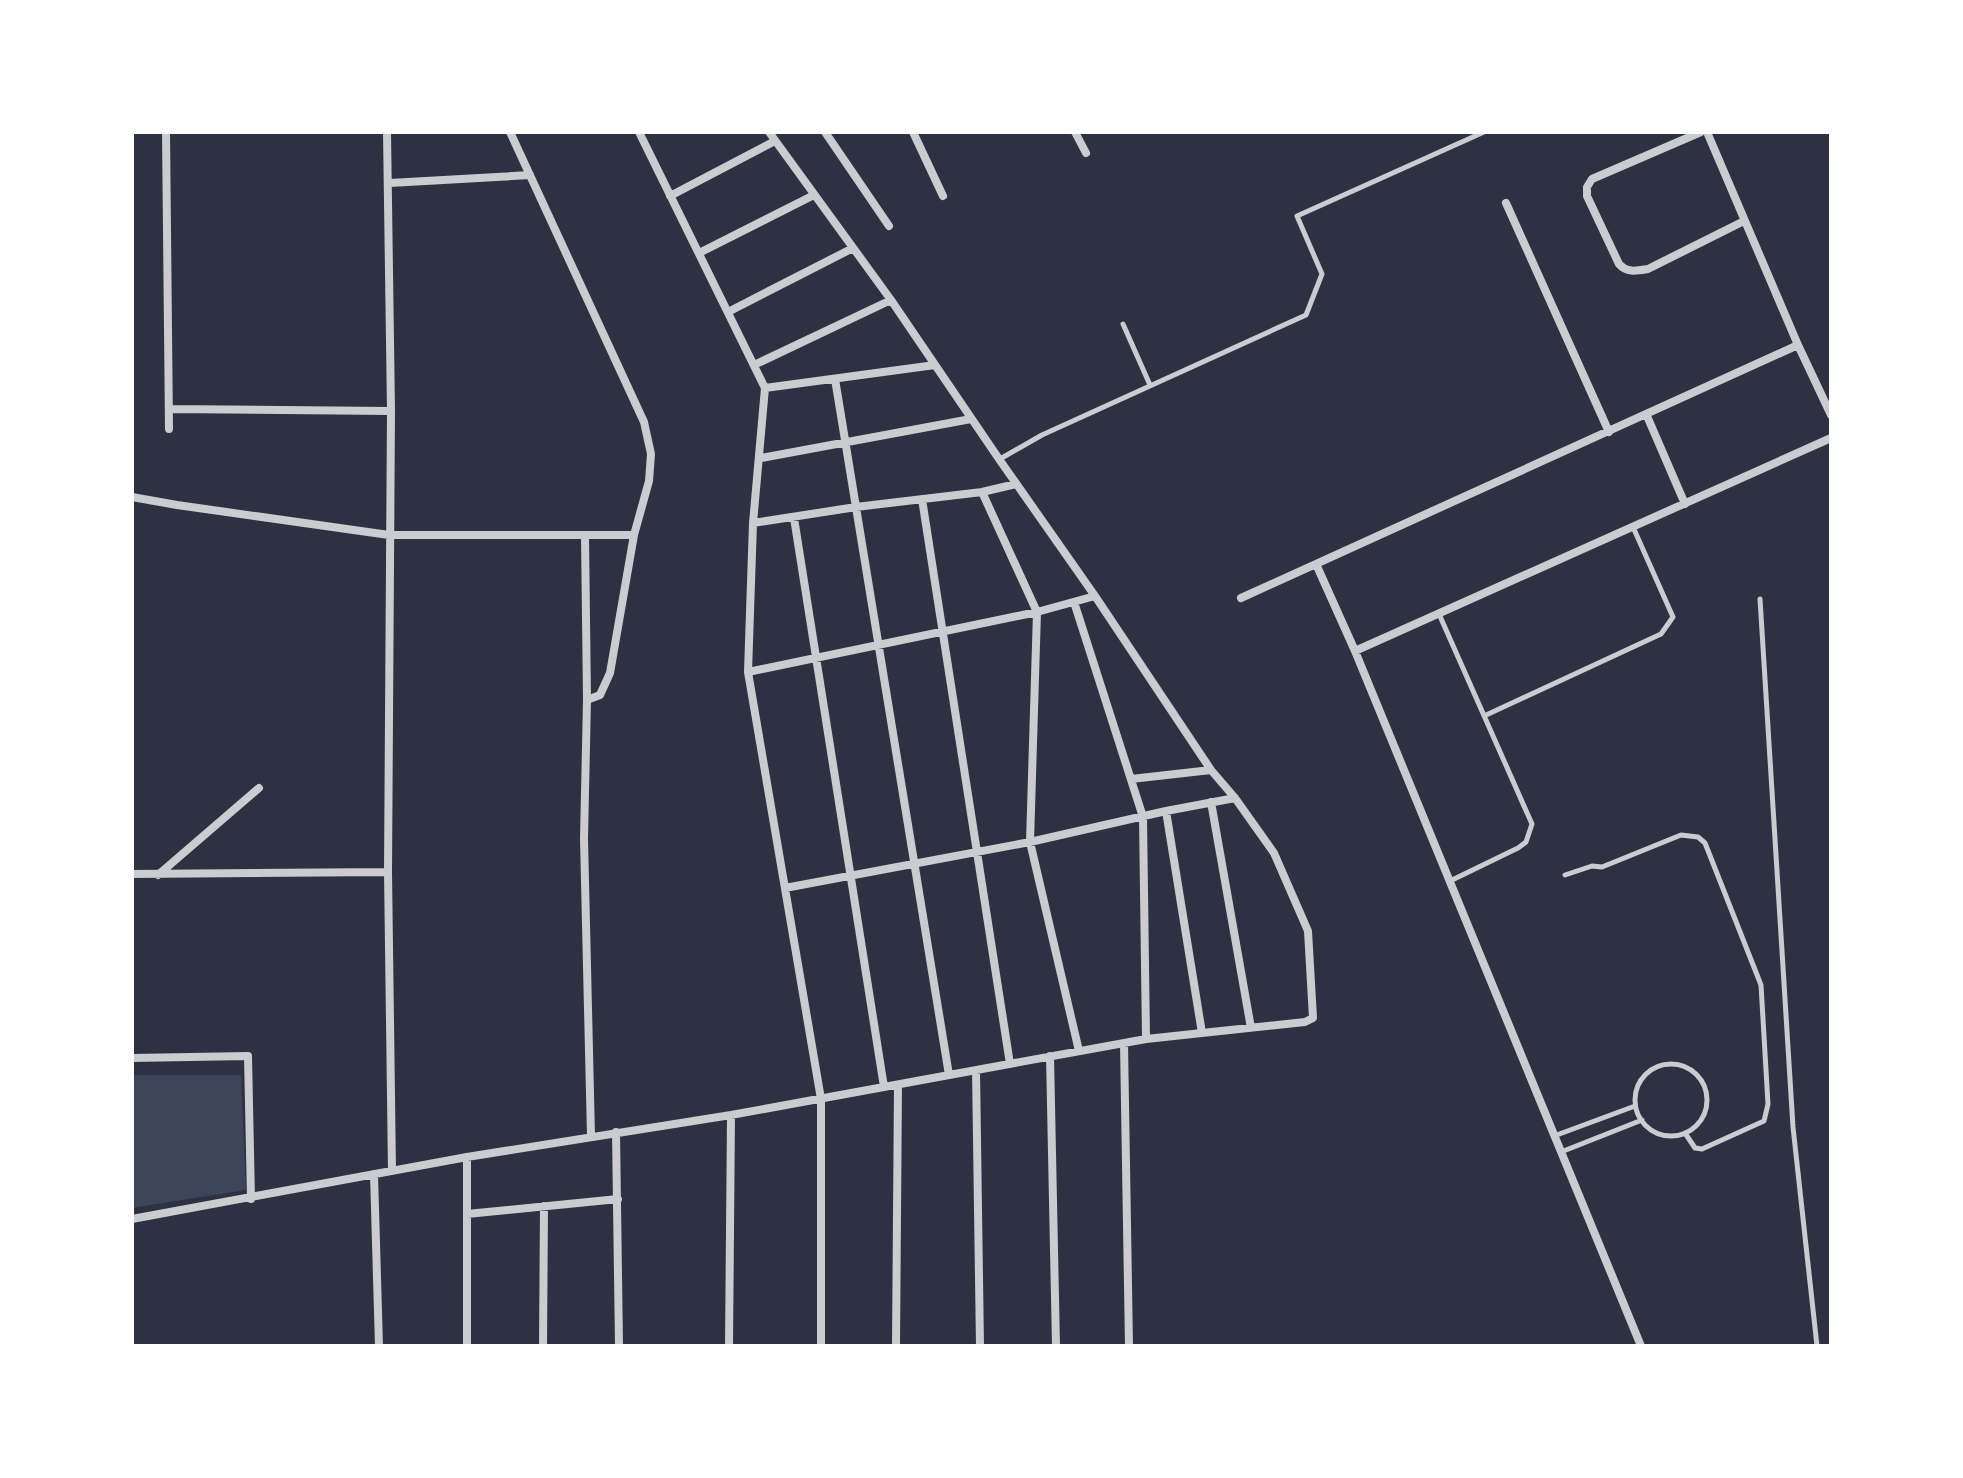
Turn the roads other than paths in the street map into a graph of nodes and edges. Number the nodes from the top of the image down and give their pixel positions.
1 (166, 132) edge
2 (387, 132) edge
3 (510, 132) edge
4 (769, 132) edge
5 (825, 132) edge
6 (913, 132) edge
7 (1075, 132) edge
8 (1484, 132) edge
9 (1704, 132) edge
10 (642, 133) edge
11 (775, 141) junction
12 (1086, 153) dead end
13 (530, 175) junction
14 (390, 183) junction
15 (814, 195) junction
16 (670, 196) junction
17 (943, 196) dead end
18 (1506, 203) dead end
19 (1744, 221) junction
20 (889, 226) dead end
21 (853, 248) junction
22 (699, 253) junction
23 (891, 300) junction
24 (728, 312) junction
25 (1123, 324) dead end
26 (1798, 345) junction
27 (754, 365) junction
28 (935, 365) junction
29 (835, 379) junction
30 (1150, 386) junction
31 (765, 388) junction
32 (171, 409) junction
33 (391, 411) junction
34 (1831, 415) edge
35 (1647, 416) junction
36 (971, 419) junction
37 (169, 429) dead end
38 (1609, 432) junction
39 (1831, 438) edge
40 (846, 442) junction
41 (761, 458) junction
42 (999, 459) junction
43 (1016, 484) junction
44 (982, 492) junction
45 (132, 497) edge
46 (922, 499) junction
47 (1685, 504) junction
48 (856, 507) junction
49 (794, 518) junction
50 (753, 523) junction
51 (1633, 527) junction
52 (389, 535) junction
53 (634, 535) junction
54 (585, 536) junction
55 (1316, 564) junction
56 (1095, 596) junction
57 (1241, 598) dead end
58 (1760, 599) dead end
59 (1074, 602) junction
60 (1037, 612) junction
61 (1439, 614) junction
62 (944, 632) junction
63 (879, 646) junction
64 (1355, 651) junction
65 (816, 657) junction
66 (748, 672) junction
67 (587, 700) junction
68 (1484, 716) junction
69 (1211, 770) junction
70 (1131, 779) junction
71 (259, 788) dead end
72 (1235, 798) junction
73 (1211, 802) junction
74 (1166, 811) junction
75 (1143, 817) junction
76 (1030, 842) junction
77 (978, 852) junction
78 (914, 864) junction
79 (388, 872) junction
80 (132, 874) edge
81 (1565, 875) dead end
82 (157, 876) junction
83 (851, 876) junction
84 (1448, 882) junction
85 (785, 888) junction
86 (1251, 1028) junction
87 (1202, 1033) junction
88 (1146, 1039) junction
89 (1124, 1043) junction
90 (1079, 1051) junction
91 (1050, 1056) junction
92 (132, 1058) edge
93 (1010, 1064) junction
94 (976, 1070) junction
95 (949, 1075) junction
96 (898, 1085) junction
97 (884, 1087) junction
98 (821, 1099) junction
99 (1635, 1106) junction
100 (731, 1115) junction
101 (1642, 1120) junction
102 (616, 1132) junction
103 (1685, 1133) junction
104 (591, 1136) junction
105 (1554, 1136) junction
106 (1560, 1152) junction
107 (467, 1157) junction
108 (392, 1171) junction
109 (374, 1174) junction
110 (251, 1199) junction
111 (618, 1199) junction
112 (544, 1206) junction
113 (467, 1214) junction
114 (132, 1219) edge
115 (379, 1346) edge
116 (467, 1346) edge
117 (543, 1346) edge
118 (619, 1346) edge
119 (729, 1346) edge
120 (821, 1346) edge
121 (896, 1346) edge
122 (980, 1346) edge
123 (1056, 1346) edge
124 (1129, 1346) edge
125 (1641, 1346) edge
126 (1817, 1346) edge

1 - 32 street
2 - 14 street
3 - 13 street
4 - 11 street
5 - 20 street
6 - 17 street
7 - 12 street
8 - 30 lane
9 - 19 street
9 - 19 street
10 - 16 street
11 - 15 street
11 - 16 street
13 - 14 street
13 - 53 street
14 - 33 street
15 - 21 street
15 - 22 street
16 - 22 street
18 - 38 street
19 - 26 street
21 - 23 street
21 - 24 street
22 - 24 street
23 - 27 street
23 - 28 street
24 - 27 street
25 - 30 lane
26 - 34 street
26 - 35 street
27 - 31 street
28 - 29 street
28 - 36 street
29 - 31 street
29 - 40 street
30 - 42 lane
31 - 41 street
32 - 33 street
32 - 37 street
33 - 52 street
35 - 38 street
35 - 47 street
36 - 40 street
36 - 42 street
38 - 55 street
39 - 47 street
40 - 41 street
40 - 48 street
41 - 50 street
42 - 43 street
43 - 44 street
43 - 56 street
44 - 46 street
44 - 60 street
45 - 52 street
46 - 48 street
46 - 62 street
47 - 51 street
48 - 49 street
48 - 63 street
49 - 50 street
49 - 65 street
50 - 66 street
51 - 61 street
51 - 68 lane
52 - 54 street
52 - 79 street
53 - 54 street
53 - 67 street
54 - 67 street
55 - 57 street
55 - 64 street
56 - 59 street
56 - 69 street
58 - 126 lane
59 - 60 street
59 - 70 street
60 - 62 street
60 - 76 street
61 - 64 street
61 - 68 lane
62 - 63 street
62 - 77 street
63 - 65 street
63 - 78 street
64 - 84 street
65 - 66 street
65 - 83 street
66 - 85 street
67 - 104 street
68 - 84 lane
69 - 70 street
69 - 72 street
70 - 75 street
71 - 82 street
72 - 73 street
72 - 86 street
73 - 74 street
73 - 86 street
74 - 75 street
74 - 87 street
75 - 76 street
75 - 88 street
76 - 77 street
76 - 90 street
77 - 78 street
77 - 93 street
78 - 83 street
78 - 95 street
79 - 82 street
79 - 108 street
80 - 82 street
81 - 103 lane
83 - 85 street
83 - 97 street
84 - 105 street
85 - 98 street
86 - 87 street
87 - 88 street
88 - 89 street
89 - 90 street
89 - 124 street
90 - 91 street
91 - 93 street
91 - 123 street
92 - 110 street
93 - 94 street
94 - 95 street
94 - 122 street
95 - 96 street
96 - 97 street
96 - 121 street
97 - 98 street
98 - 100 street
98 - 120 street
99 - 101 lane
99 - 103 lane
99 - 105 lane
100 - 102 street
100 - 119 street
101 - 103 lane
101 - 106 lane
102 - 104 street
102 - 111 street
104 - 107 street
105 - 106 street
106 - 125 street
107 - 108 street
107 - 113 street
108 - 109 street
109 - 110 street
109 - 115 street
110 - 114 street
111 - 112 street
111 - 118 street
112 - 113 street
112 - 117 street
113 - 116 street

